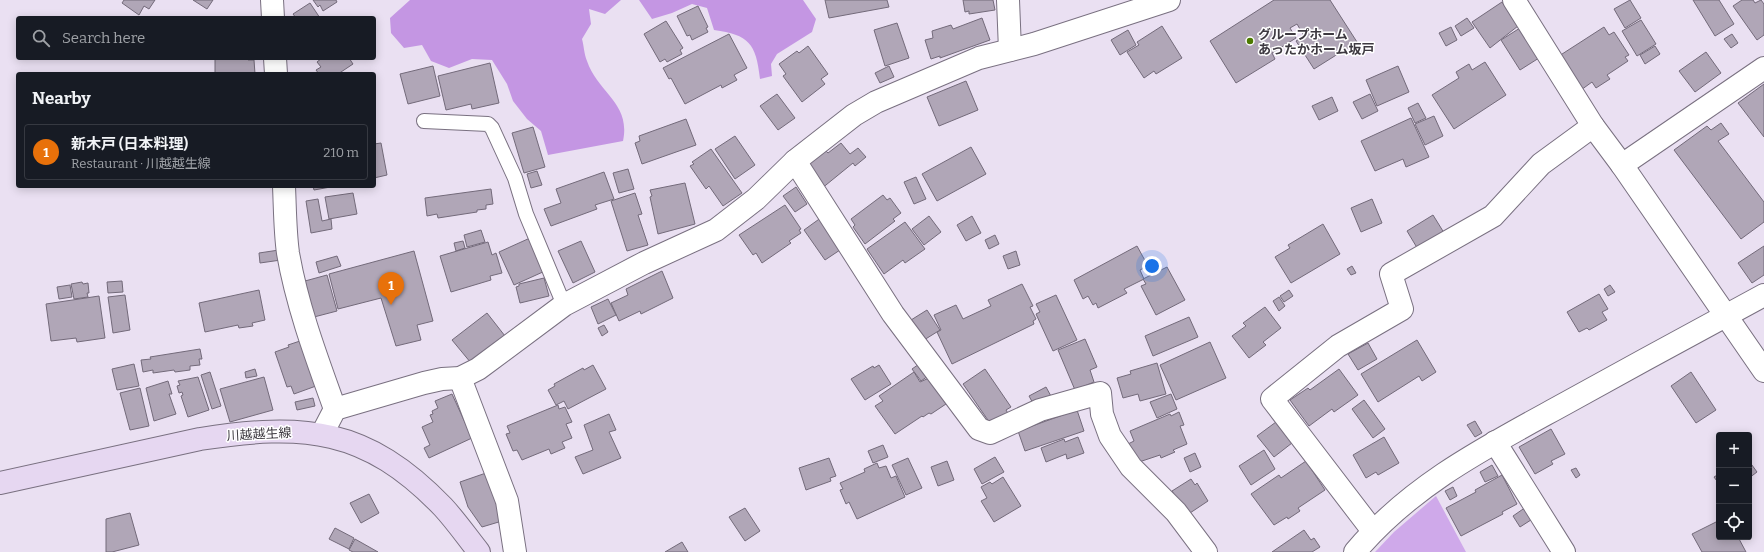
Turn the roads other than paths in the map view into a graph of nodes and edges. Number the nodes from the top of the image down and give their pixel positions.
1 (272, 0) edge
2 (1008, 0) edge
3 (1168, 0) edge
4 (1514, 0) edge
5 (273, 16) edge
6 (1010, 50) junction
7 (275, 60) edge
8 (1764, 68) edge
9 (276, 72) edge
10 (424, 121) dead end
11 (1593, 126) junction
12 (795, 162) junction
13 (1622, 165) junction
14 (284, 188) edge
15 (1764, 295) edge
16 (564, 304) junction
17 (1726, 316) junction
18 (1764, 371) edge
19 (460, 378) junction
20 (335, 409) junction
21 (322, 434) junction
22 (1495, 442) junction
23 (0, 483) edge
24 (1373, 531) junction
25 (479, 552) edge
26 (515, 552) edge
27 (1206, 552) edge
28 (1355, 552) edge
29 (1564, 552) edge

1 - 5 street
2 - 6 street
3 - 6 street
4 - 11 street
6 - 12 street
7 - 9 street
8 - 13 street
10 - 16 lane
11 - 13 street
11 - 24 street
12 - 16 street
12 - 27 street
13 - 17 street
14 - 20 street
15 - 17 street
16 - 19 street
17 - 18 street
17 - 22 street
19 - 20 street
19 - 26 street
20 - 21 street
21 - 23 main road, 川越越生線
21 - 25 main road, 川越越生線
22 - 24 street
22 - 29 street
24 - 28 street

